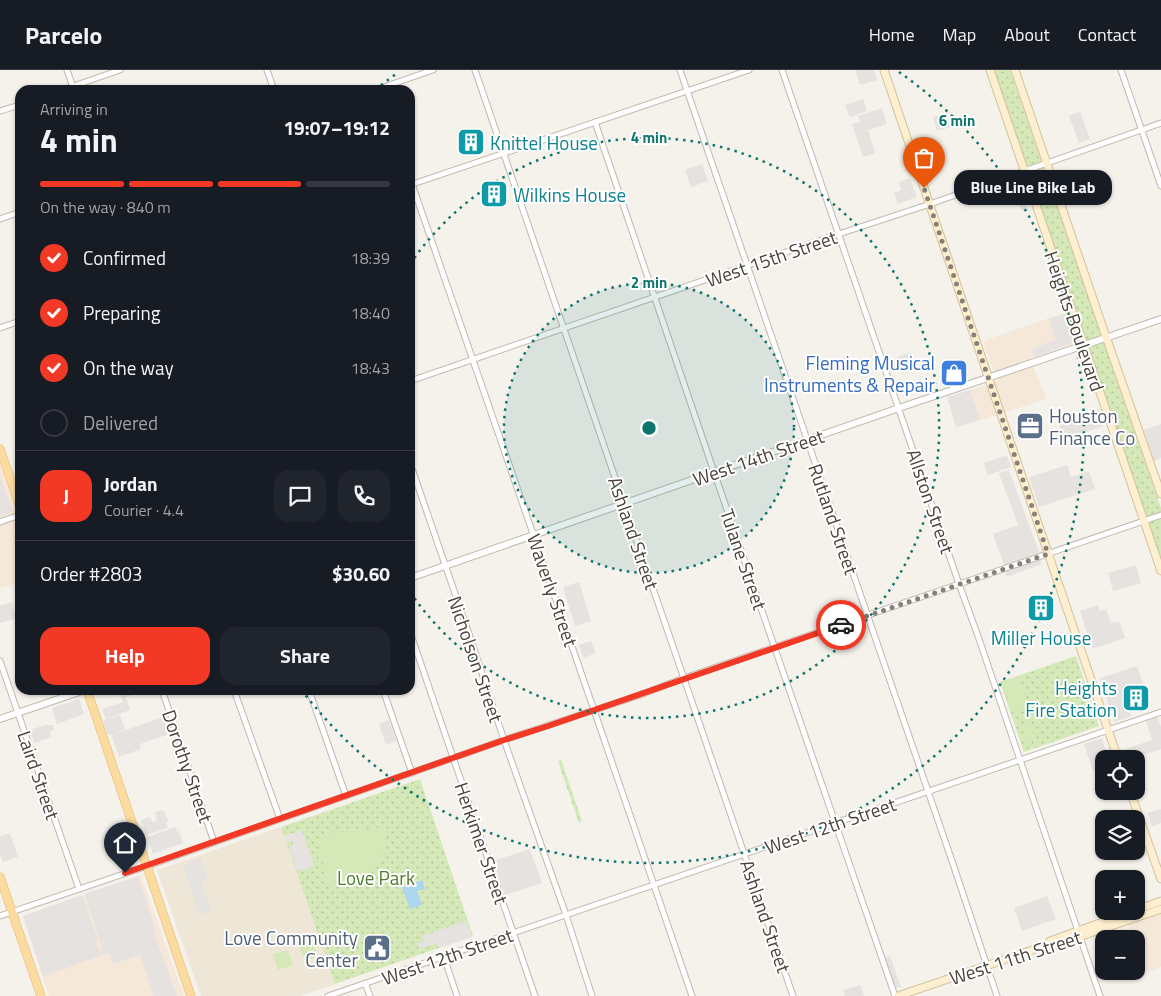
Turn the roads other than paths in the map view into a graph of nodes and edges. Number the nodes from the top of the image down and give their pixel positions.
1 (67, 70) edge
2 (120, 70) edge
3 (267, 70) edge
4 (434, 70) edge
5 (475, 70) edge
6 (680, 70) edge
7 (749, 70) edge
8 (782, 70) edge
9 (884, 70) edge
10 (990, 70) edge
11 (1015, 70) edge
12 (1121, 70) edge
13 (72, 85) edge
14 (81, 85) edge
15 (272, 85) edge
16 (390, 85) edge
17 (687, 91) junction
18 (15, 106) edge
19 (0, 111) edge
20 (595, 122) junction
21 (1161, 123) edge
22 (1142, 130) junction
23 (503, 153) junction
24 (1046, 163) junction
25 (1024, 170) junction
26 (415, 184) edge
27 (1161, 186) edge
28 (415, 196) edge
29 (930, 204) junction
30 (15, 214) edge
31 (0, 219) edge
32 (839, 234) junction
33 (747, 265) junction
34 (655, 297) junction
35 (1161, 319) edge
36 (15, 323) edge
37 (0, 328) edge
38 (563, 329) junction
39 (1106, 338) junction
40 (1084, 345) junction
41 (473, 360) junction
42 (988, 378) junction
43 (415, 380) edge
44 (898, 408) junction
45 (807, 440) junction
46 (0, 449) edge
47 (714, 472) junction
48 (415, 478) edge
49 (15, 492) edge
50 (1161, 494) edge
51 (624, 504) junction
52 (1161, 515) edge
53 (15, 517) edge
54 (1144, 521) junction
55 (0, 522) edge
56 (534, 535) junction
57 (1048, 554) junction
58 (445, 566) junction
59 (1161, 571) edge
60 (415, 576) edge
61 (959, 584) junction
62 (868, 616) junction
63 (415, 647) edge
64 (775, 647) junction
65 (0, 660) edge
66 (684, 678) junction
67 (71, 695) edge
68 (88, 695) edge
69 (164, 695) edge
70 (236, 695) edge
71 (310, 695) edge
72 (385, 695) edge
73 (594, 710) junction
74 (1161, 712) edge
75 (18, 713) junction
76 (0, 719) edge
77 (1108, 730) junction
78 (504, 740) junction
79 (1115, 750) edge
80 (453, 759) junction
81 (1021, 760) junction
82 (412, 773) junction
83 (928, 791) junction
84 (346, 796) junction
85 (1133, 800) edge
86 (280, 819) junction
87 (836, 823) junction
88 (214, 842) junction
89 (744, 854) junction
90 (146, 866) junction
91 (0, 877) edge
92 (1161, 879) edge
93 (654, 885) junction
94 (79, 889) junction
95 (1161, 901) edge
96 (1145, 907) edge
97 (1161, 909) edge
98 (12, 912) junction
99 (566, 915) junction
100 (0, 916) edge
101 (1111, 920) edge
102 (513, 933) junction
103 (1079, 934) junction
104 (444, 957) junction
105 (986, 966) junction
106 (365, 983) junction
107 (41, 996) edge
108 (191, 996) edge
109 (328, 996) edge
110 (370, 996) edge
111 (457, 996) edge
112 (535, 996) edge
113 (592, 996) edge
114 (692, 996) edge
115 (793, 996) edge
116 (897, 996) edge
117 (997, 996) edge
118 (1100, 996) edge

1 - 13 street
2 - 14 street
3 - 15 street
4 - 16 street
5 - 23 street, Ashland Street
6 - 17 street, Rutland Street
7 - 17 street
8 - 32 street, Allston Street
9 - 29 main road
10 - 25 main road, Heights Boulevard
11 - 24 main road, Heights Boulevard
12 - 22 street
17 - 20 street
17 - 33 street, Rutland Street
18 - 19 street
20 - 23 street
20 - 34 street, Tulane Street
21 - 22 street, West 15th Street
22 - 24 street, West 15th Street
22 - 27 street
23 - 26 street
23 - 38 street, Ashland Street
24 - 25 street, West 15th Street
24 - 39 main road, Heights Boulevard
25 - 29 street, West 15th Street
25 - 40 main road, Heights Boulevard
28 - 41 street, Waverly Street
29 - 32 street, West 15th Street
29 - 42 main road
30 - 31 street
32 - 33 street, West 15th Street
32 - 44 street, Allston Street
33 - 34 street, West 15th Street
33 - 45 street, Rutland Street
34 - 38 street, West 15th Street
34 - 47 street, Tulane Street
35 - 39 street, West 14th Street
36 - 37 street
38 - 41 street, West 15th Street
38 - 51 street, Ashland Street
39 - 40 street, West 14th Street
39 - 50 main road, Heights Boulevard
40 - 42 street, West 14th Street
40 - 54 main road, Heights Boulevard
41 - 43 street, West 15th Street
41 - 56 street, Waverly Street
42 - 44 street, West 14th Street
42 - 57 main road
44 - 45 street, West 14th Street
44 - 61 street, Allston Street
45 - 47 street, West 14th Street
45 - 62 street, Rutland Street
46 - 49 main road
47 - 51 street, West 14th Street
47 - 64 street, Tulane Street
48 - 58 street, Nicholson Street
51 - 56 street, West 14th Street
51 - 66 street, Ashland Street
52 - 54 street
53 - 55 street
54 - 57 street
54 - 59 main road, Heights Boulevard
56 - 58 street, West 14th Street
56 - 73 street, Waverly Street
57 - 61 street
57 - 77 main road
58 - 60 street, West 14th Street
58 - 78 street, Nicholson Street
61 - 62 street
61 - 81 street, Allston Street
62 - 64 street
62 - 83 street, Rutland Street
63 - 80 street, Herkimer Street
64 - 66 street
64 - 87 street, Tulane Street
65 - 75 street, Laird Street
66 - 73 street
66 - 89 street, Ashland Street
67 - 75 street
68 - 90 main road
69 - 88 street, Dorothy Street
70 - 86 street
71 - 84 street
72 - 82 street
73 - 78 street
73 - 93 street, Waverly Street
74 - 77 street, West 12th Street
75 - 76 street
75 - 94 street, Laird Street
77 - 79 main road
77 - 81 street, West 12th Street
78 - 80 street
78 - 99 street, Nicholson Street
80 - 82 street
80 - 102 street, Herkimer Street
81 - 83 street, West 12th Street
81 - 103 street, Allston Street
82 - 84 street
83 - 87 street, West 12th Street
83 - 105 street, Rutland Street
84 - 86 street
85 - 92 main road
86 - 88 street
87 - 89 street, West 12th Street
87 - 116 street, Tulane Street
88 - 90 street
89 - 93 street, West 12th Street
89 - 115 street, Ashland Street
90 - 94 street
90 - 108 main road
91 - 98 main road
93 - 99 street, West 12th Street
93 - 114 street, Waverly Street
94 - 98 street
95 - 96 main road
97 - 103 main road, West 11th Street
98 - 100 street
98 - 107 main road
99 - 102 street, West 12th Street
99 - 113 street, Nicholson Street
101 - 103 main road
102 - 104 street, West 12th Street
102 - 112 street, Herkimer Street
103 - 105 main road, West 11th Street
103 - 118 street, Allston Street
104 - 106 street, West 12th Street
104 - 111 street
105 - 116 main road, West 11th Street
105 - 117 street, Rutland Street
106 - 109 street, West 12th Street
106 - 110 street

